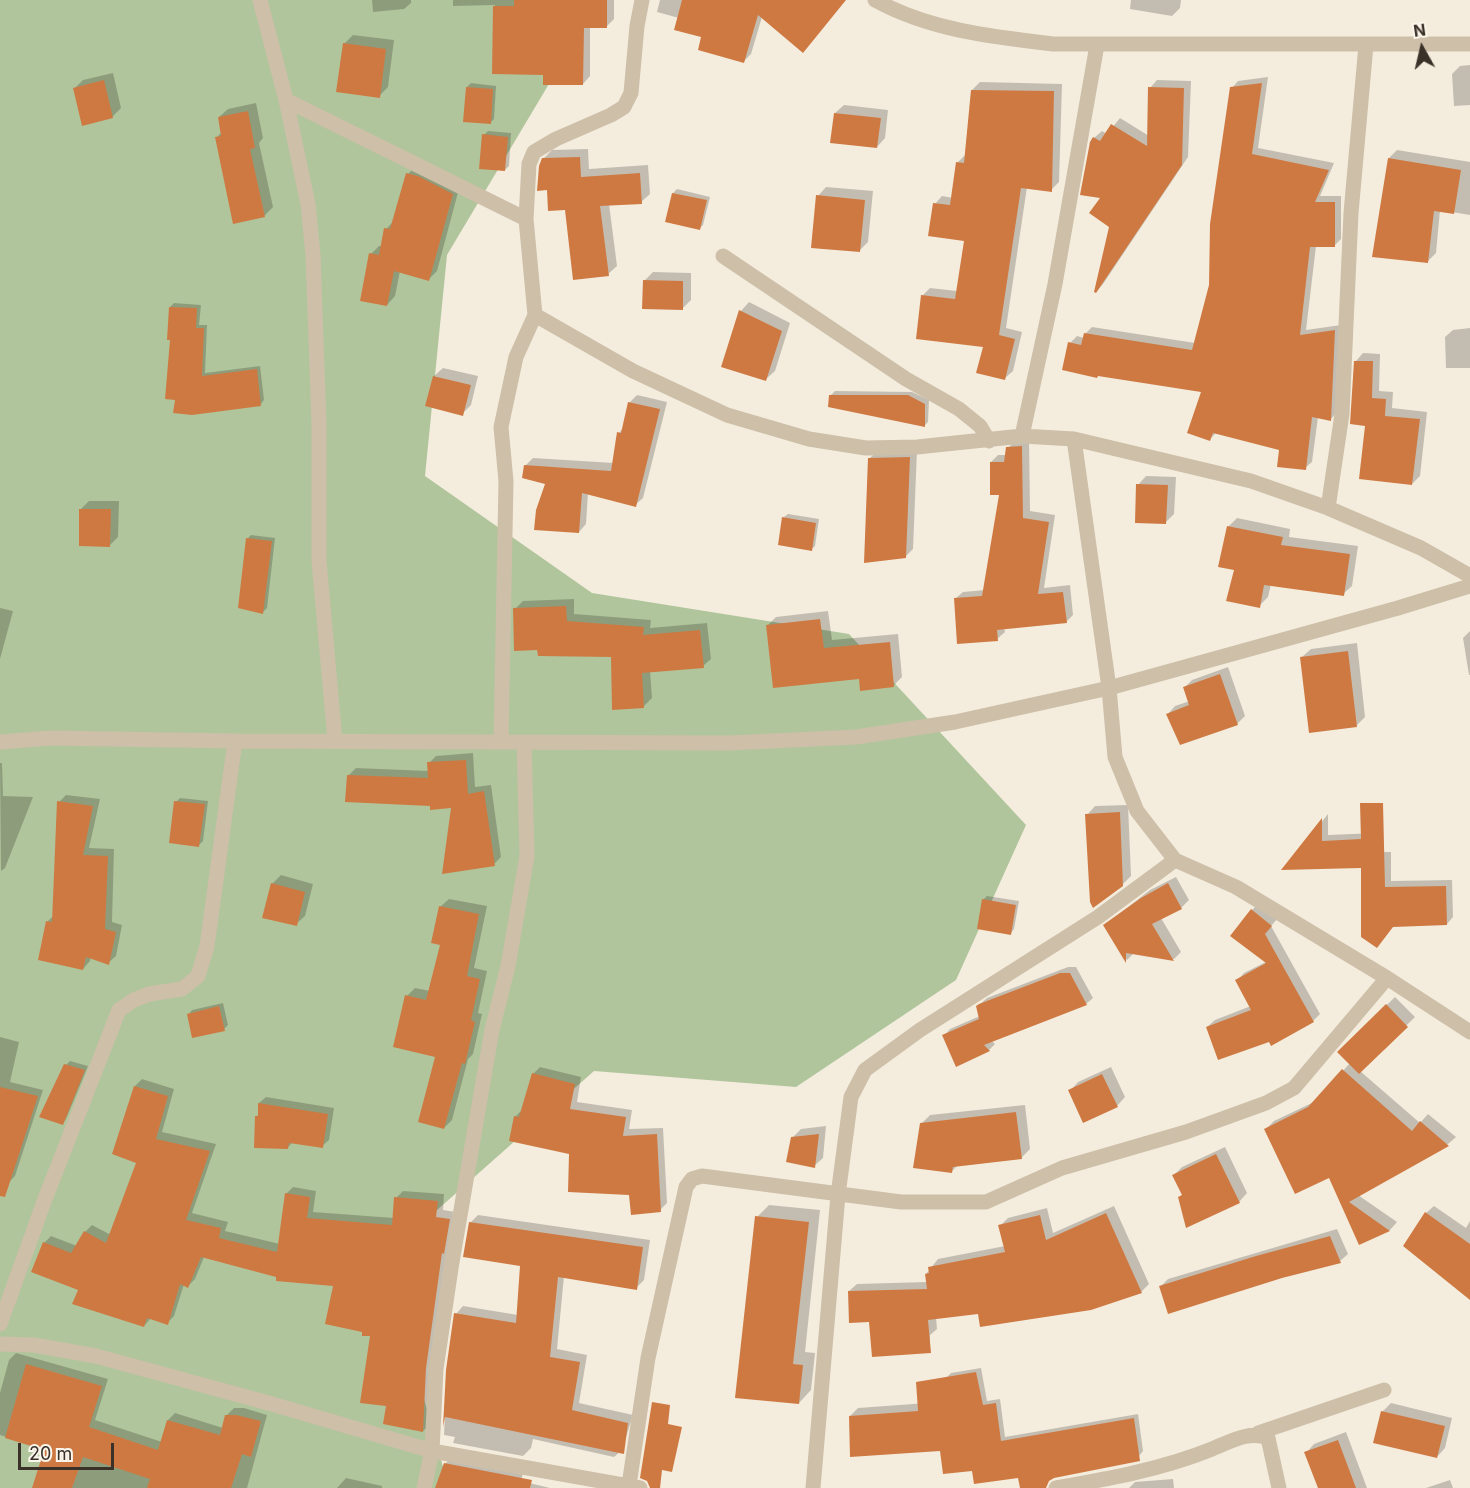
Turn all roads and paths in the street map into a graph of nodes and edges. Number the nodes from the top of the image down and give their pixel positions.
1 (260, 0) edge
2 (642, 0) edge
3 (875, 0) edge
4 (1470, 44) edge
5 (1097, 45) junction
6 (1366, 45) junction
7 (286, 100) junction
8 (526, 219) junction
9 (723, 256) dead end
10 (535, 315) junction
11 (1022, 436) junction
12 (1074, 439) junction
13 (989, 441) junction
14 (1328, 508) junction
15 (1470, 576) edge
16 (1470, 586) edge
17 (1109, 688) junction
18 (235, 741) junction
19 (335, 741) junction
20 (0, 742) edge
21 (501, 742) junction
22 (524, 742) junction
23 (1175, 860) junction
24 (1387, 978) junction
25 (1470, 1032) edge
26 (838, 1195) junction
27 (0, 1324) edge
28 (0, 1344) edge
29 (1384, 1390) dead end
30 (1258, 1433) junction
31 (432, 1451) junction
32 (634, 1487) edge
33 (424, 1488) edge
34 (813, 1488) edge
35 (1056, 1488) edge
36 (1279, 1488) edge

1 - 7 street
2 - 8 street
3 - 5 street
4 - 6 street
5 - 6 street
5 - 11 street
6 - 14 street
7 - 8 street
7 - 19 street
8 - 10 street
9 - 13 street
10 - 13 street
10 - 21 street
11 - 12 street
11 - 13 street
12 - 14 street
12 - 17 street
14 - 15 street
16 - 17 street
17 - 22 street
17 - 23 street
18 - 19 street
18 - 20 street
18 - 27 street
19 - 21 street
21 - 22 street
22 - 31 street
23 - 24 street
23 - 26 street
24 - 25 street
24 - 26 street
26 - 32 street
26 - 34 street
28 - 31 street
29 - 30 street
30 - 35 street
30 - 36 street
31 - 32 street
31 - 33 street

